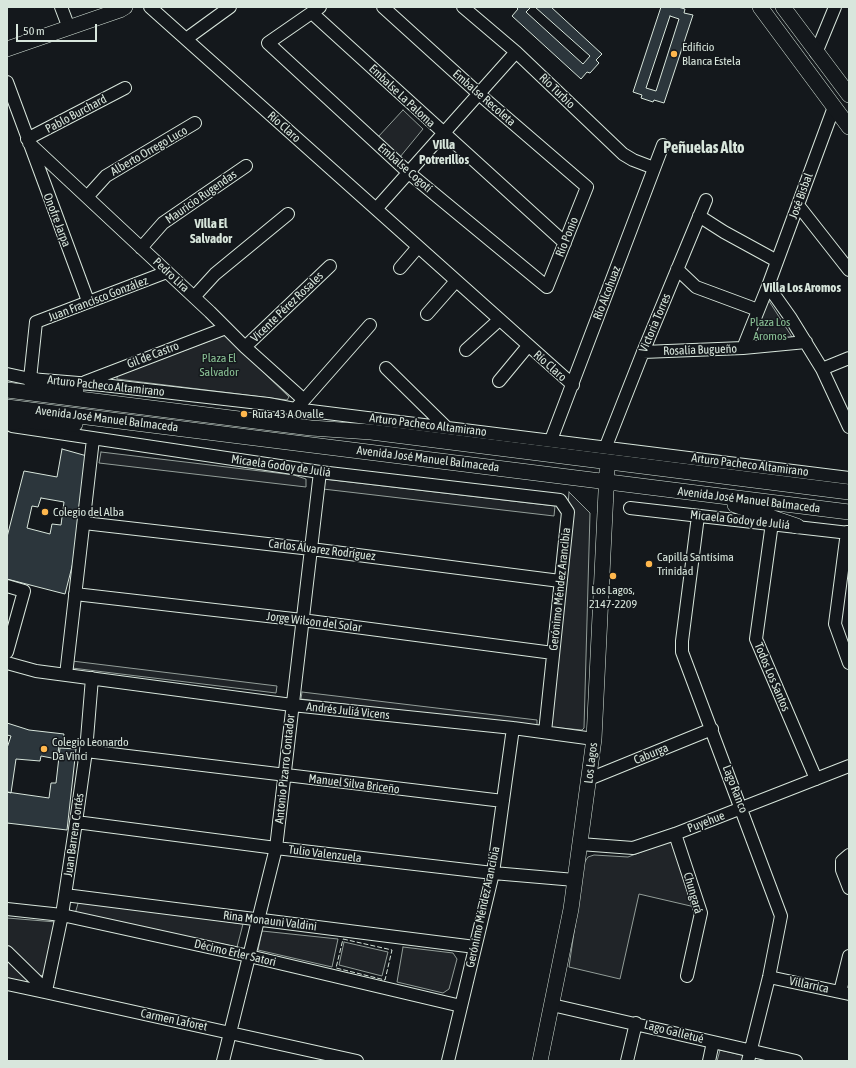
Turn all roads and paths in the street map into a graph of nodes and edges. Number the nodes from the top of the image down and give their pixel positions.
1 (61, 7) edge
2 (150, 7) edge
3 (230, 7) edge
4 (383, 7) edge
5 (463, 7) edge
6 (760, 7) edge
7 (783, 7) edge
8 (835, 7) edge
9 (122, 8) edge
10 (316, 10) edge
11 (69, 28) junction
12 (186, 39) junction
13 (7, 49) edge
14 (516, 52) junction
15 (816, 52) junction
16 (7, 82) edge
17 (125, 88) dead end
18 (478, 94) junction
19 (849, 96) edge
20 (834, 107) junction
21 (195, 123) dead end
22 (849, 127) edge
23 (443, 134) junction
24 (28, 141) junction
25 (663, 145) dead end
26 (246, 166) dead end
27 (654, 168) junction
28 (409, 173) junction
29 (587, 187) joint
30 (87, 196) junction
31 (706, 200) dead end
32 (798, 205) junction
33 (376, 209) junction
34 (288, 214) dead end
35 (699, 216) junction
36 (565, 243) junction
37 (418, 247) junction
38 (141, 248) junction
39 (777, 261) junction
40 (330, 266) dead end
41 (400, 268) dead end
42 (677, 269) junction
43 (849, 270) edge
44 (168, 272) junction
45 (456, 281) junction
46 (768, 286) junction
47 (547, 288) joint
48 (194, 297) junction
49 (88, 301) junction
50 (758, 310) junction
51 (427, 314) dead end
52 (499, 320) junction
53 (370, 325) dead end
54 (226, 328) junction
55 (806, 342) junction
56 (528, 346) junction
57 (245, 347) junction
58 (743, 348) junction
59 (466, 350) dead end
60 (643, 352) junction
61 (849, 358) edge
62 (386, 368) dead end
63 (822, 369) junction
64 (7, 374) edge
65 (30, 378) junction
66 (499, 381) dead end
67 (80, 383) junction
68 (573, 385) junction
69 (7, 390) edge
70 (299, 404) junction
71 (121, 405) junction
72 (7, 407) edge
73 (7, 424) edge
74 (154, 425) junction
75 (446, 427) junction
76 (849, 427) edge
77 (94, 439) junction
78 (551, 440) junction
79 (606, 446) junction
80 (609, 462) junction
81 (320, 472) junction
82 (849, 478) edge
83 (606, 481) junction
84 (849, 492) edge
85 (718, 496) junction
86 (557, 498) joint
87 (630, 508) dead end
88 (849, 508) edge
89 (825, 509) junction
90 (849, 512) edge
91 (698, 516) junction
92 (84, 523) junction
93 (772, 523) junction
94 (797, 526) junction
95 (848, 532) edge
96 (311, 549) junction
97 (560, 581) junction
98 (7, 586) edge
99 (75, 594) junction
100 (302, 620) junction
101 (7, 652) edge
102 (553, 653) junction
103 (7, 663) edge
104 (849, 663) edge
105 (66, 675) junction
106 (92, 678) junction
107 (292, 705) junction
108 (513, 728) junction
109 (712, 729) junction
110 (544, 732) junction
111 (594, 739) junction
112 (86, 751) junction
113 (849, 766) edge
114 (284, 775) junction
115 (589, 779) junction
116 (816, 779) junction
117 (503, 802) junction
118 (742, 808) junction
119 (76, 822) junction
120 (675, 834) junction
121 (580, 844) junction
122 (276, 848) junction
123 (849, 855) edge
124 (493, 873) junction
125 (575, 880) junction
126 (849, 888) edge
127 (65, 895) junction
128 (7, 908) edge
129 (62, 915) junction
130 (258, 919) junction
131 (475, 947) junction
132 (7, 952) edge
133 (249, 956) junction
134 (849, 956) edge
135 (687, 976) dead end
136 (769, 977) junction
137 (7, 984) edge
138 (48, 992) junction
139 (845, 993) edge
140 (552, 1005) junction
141 (461, 1006) junction
142 (636, 1023) junction
143 (230, 1033) junction
144 (713, 1042) junction
145 (749, 1055) edge
146 (223, 1061) edge
147 (357, 1061) edge
148 (448, 1061) edge
149 (540, 1061) edge
150 (627, 1061) edge
151 (709, 1061) edge
152 (796, 1061) edge

1 - 11 street
2 - 12 street, Río Claro
3 - 12 street
4 - 18 street, Embalse Recoleta
5 - 14 street, Río Turbio
6 - 20 main road
7 - 15 main road
8 - 15 street
9 - 11 main road
10 - 23 street, Embalse La Paloma
10 - 28 street, Embalse Cogotí
11 - 13 main road
12 - 33 street, Río Claro
14 - 18 street
14 - 27 street, Río Turbio
15 - 19 main road
16 - 24 street, Pedro Lira
17 - 24 street, Pablo Burchard
18 - 23 street
18 - 29 street, Embalse Recoleta
20 - 22 main road
20 - 32 street, José Bisbal
21 - 30 street, Alberto Orrego Luco
23 - 28 street
23 - 36 street, Embalse La Paloma
24 - 30 street, Pedro Lira
24 - 49 street, Onofre Jarpa
25 - 27 street, Río Alcohuaz
26 - 38 street, Mauricio Rugendas
27 - 68 street, Río Alcohuaz
28 - 33 street
28 - 47 street, Embalse Cogotí
29 - 36 street, Río Ponio
30 - 38 street, Pedro Lira
31 - 35 street, Victoria Torres
32 - 39 street, José Bisbal
32 - 43 street
33 - 37 street, Río Claro
34 - 48 street
35 - 39 street
35 - 42 street, Victoria Torres
36 - 47 street, Río Ponio
37 - 41 street
37 - 45 street, Río Claro
38 - 44 street, Pedro Lira
39 - 46 street, José Bisbal
40 - 57 street, Vicente Pérez Rosales
42 - 50 street
42 - 60 street, Victoria Torres
44 - 48 street, Pedro Lira
44 - 49 street, Juan Francisco González
45 - 51 street
45 - 52 street, Río Claro
46 - 50 street, José Bisbal
46 - 55 street
48 - 54 street, Pedro Lira
49 - 65 street, Juan Francisco González
50 - 58 street, José Bisbal
52 - 56 street, Río Claro
52 - 59 street
53 - 70 street
54 - 57 street, Pedro Lira
54 - 67 street, Gil de Castro
55 - 58 street, Rosalía Bugueño
55 - 63 street
56 - 66 street, Río Claro
56 - 68 street, Río Claro
57 - 70 street, Pedro Lira
58 - 60 street, Rosalía Bugueño
60 - 79 street, Victoria Torres
61 - 63 street
62 - 75 street
63 - 76 street
64 - 65 street, Arturo Pacheco Altamirano
65 - 67 street, Arturo Pacheco Altamirano
65 - 71 main road
67 - 70 street, Arturo Pacheco Altamirano
68 - 78 street, Río Alcohuaz
69 - 71 main road, Avenida José Manuel Balmaceda
70 - 75 street, Arturo Pacheco Altamirano
71 - 80 main road, Avenida José Manuel Balmaceda
72 - 74 main road, Avenida José Manuel Balmaceda
73 - 74 main road
73 - 77 street, Micaela Godoy de Juliá
74 - 83 main road, Avenida José Manuel Balmaceda
75 - 78 street, Arturo Pacheco Altamirano
77 - 81 street, Micaela Godoy de Juliá
77 - 92 street
78 - 79 street, Arturo Pacheco Altamirano
79 - 82 street, Arturo Pacheco Altamirano
80 - 83 main road, Los Lagos
80 - 84 main road, Avenida José Manuel Balmaceda
81 - 86 street, Micaela Godoy de Juliá
81 - 96 street, Antonio Pizarro Contador
83 - 85 main road, Avenida José Manuel Balmaceda
83 - 111 main road, Los Lagos
85 - 89 main road, Avenida José Manuel Balmaceda
85 - 94 main road
86 - 97 street, Gerónimo Méndez Arancibia
87 - 91 street, Micaela Godoy de Juliá
88 - 89 main road
89 - 90 main road, Avenida José Manuel Balmaceda
91 - 93 street, Micaela Godoy de Juliá
91 - 109 street, Lago Ranco
92 - 96 street, Carlos Álvarez Rodríguez
92 - 99 street
93 - 94 street, Micaela Godoy de Juliá
93 - 116 street, Todos Los Santos
94 - 95 street, Micaela Godoy de Juliá
95 - 104 street
96 - 97 street, Carlos Álvarez Rodríguez
96 - 100 street, Antonio Pizarro Contador
97 - 102 street, Gerónimo Méndez Arancibia
98 - 101 street
99 - 100 street, Jorge Wilson del Solar
99 - 105 street
100 - 102 street, Jorge Wilson del Solar
100 - 107 street, Antonio Pizarro Contador
102 - 110 street, Gerónimo Méndez Arancibia
103 - 105 street, Andrés Juliá Vicens
105 - 106 street, Andrés Juliá Vicens
106 - 107 street, Andrés Juliá Vicens
106 - 112 street, Juan Barrera Cortés
107 - 108 street, Andrés Juliá Vicens
107 - 114 street, Antonio Pizarro Contador
108 - 110 street, Andrés Juliá Vicens
108 - 117 street, Gerónimo Méndez Arancibia
109 - 115 street, Caburga
109 - 118 street, Lago Ranco
110 - 111 street, Andrés Juliá Vicens
111 - 115 main road, Los Lagos
112 - 114 street, Manuel Silva Briceño
112 - 119 street, Juan Barrera Cortés
113 - 116 street, Puyehue
114 - 117 street, Manuel Silva Briceño
114 - 122 street, Antonio Pizarro Contador
115 - 121 main road, Los Lagos
116 - 118 street, Puyehue
117 - 124 street, Gerónimo Méndez Arancibia
118 - 120 street, Puyehue
118 - 136 street, Lago Ranco
119 - 122 street, Tulio Valenzuela
119 - 127 street, Juan Barrera Cortés
120 - 121 street, Puyehue
120 - 135 street, Chungará
121 - 125 main road, Los Lagos
122 - 124 street, Tulio Valenzuela
122 - 130 street, Antonio Pizarro Contador
123 - 126 street
124 - 125 street, Tulio Valenzuela
124 - 131 street, Gerónimo Méndez Arancibia
125 - 140 main road, Los Lagos
127 - 129 street, Juan Barrera Cortés
127 - 130 street, Rina Monauni Valdini
128 - 129 street, Décimo Erler Satori
129 - 133 street, Décimo Erler Satori
129 - 138 street, Juan Barrera Cortés
130 - 131 street, Rina Monauni Valdini
130 - 133 street, Antonio Pizarro Contador
131 - 141 street, Gerónimo Méndez Arancibia
132 - 138 street
133 - 141 street, Décimo Erler Satori
133 - 143 street, Antonio Pizarro Contador
134 - 139 street
136 - 139 street, Villarrica
136 - 145 street, Lago Ranco
137 - 138 street, Carmen Laforet
138 - 143 street, Carmen Laforet
140 - 142 street, Lago Galletué
140 - 149 main road, Los Lagos
141 - 148 street, Gerónimo Méndez Arancibia
142 - 144 street, Lago Galletué
142 - 150 street
143 - 146 street, Antonio Pizarro Contador
143 - 147 street, Carmen Laforet
144 - 145 street, Lago Galletué
144 - 151 street
145 - 152 street, Lago Galletué

